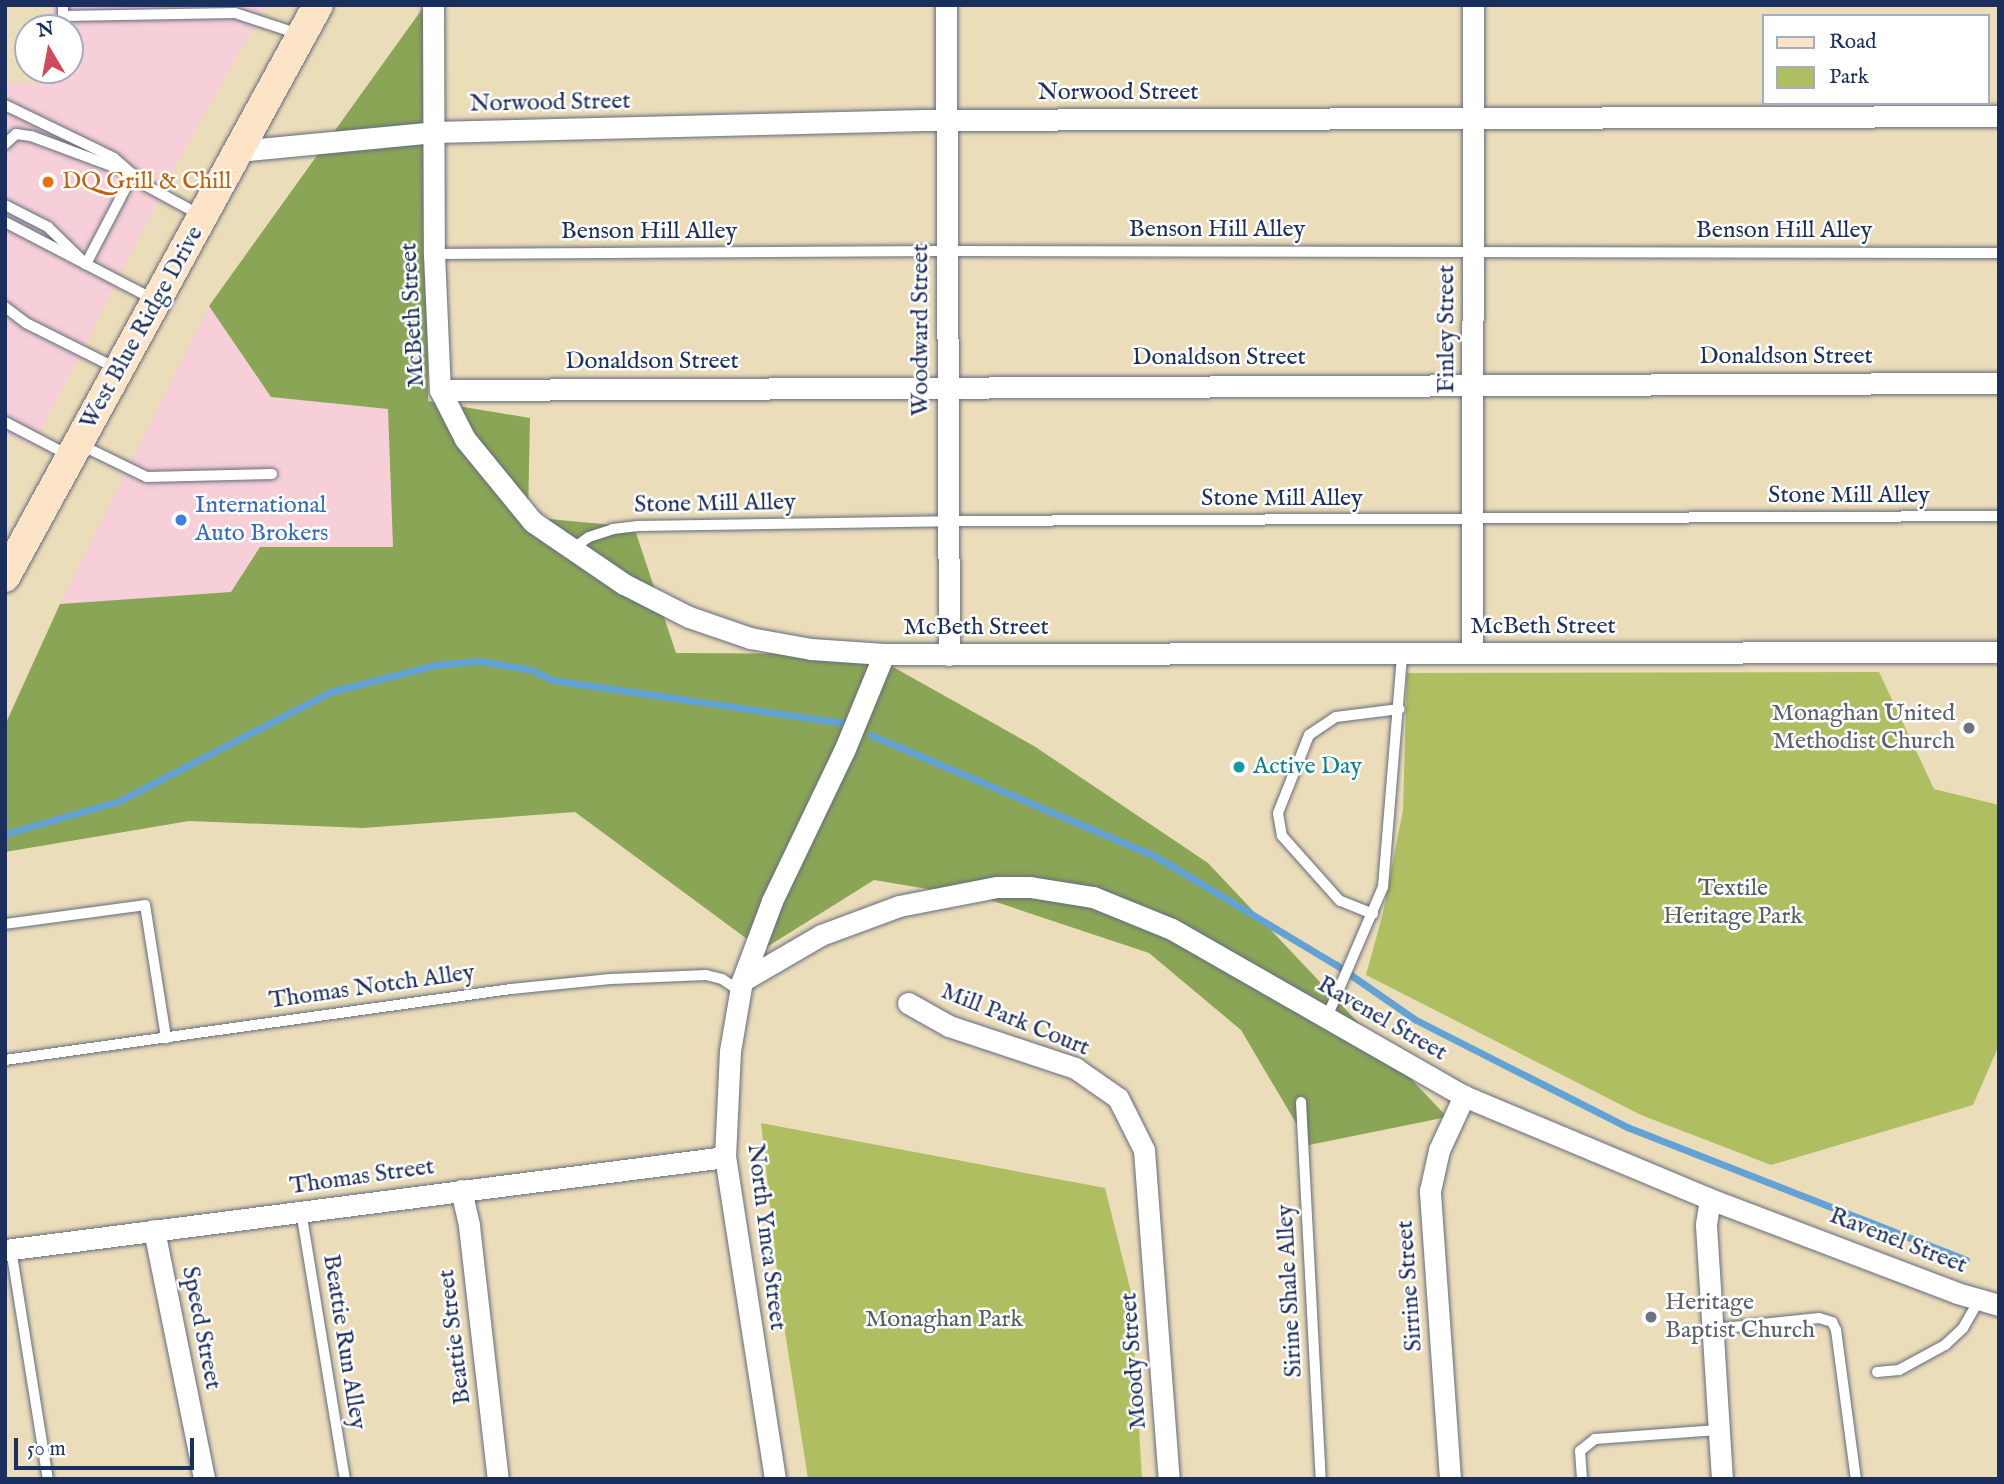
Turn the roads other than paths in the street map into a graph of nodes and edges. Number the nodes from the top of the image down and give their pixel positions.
1 (63, 5) edge
2 (318, 5) edge
3 (433, 5) edge
4 (946, 5) edge
5 (1473, 5) edge
6 (302, 35) junction
7 (5, 105) edge
8 (1999, 116) edge
9 (1473, 117) junction
10 (946, 120) junction
11 (434, 132) junction
12 (5, 144) edge
13 (238, 151) junction
14 (133, 174) junction
15 (5, 205) edge
16 (203, 216) junction
17 (5, 222) edge
18 (947, 251) junction
19 (1473, 251) junction
20 (1999, 253) edge
21 (434, 254) junction
22 (86, 264) junction
23 (156, 301) junction
24 (5, 307) edge
25 (119, 369) junction
26 (1473, 383) junction
27 (1999, 383) edge
28 (947, 386) junction
29 (440, 390) junction
30 (5, 422) edge
31 (75, 450) junction
32 (272, 474) dead end
33 (1999, 516) edge
34 (1472, 519) junction
35 (948, 521) junction
36 (571, 550) junction
37 (5, 577) edge
38 (1999, 652) edge
39 (1472, 653) junction
40 (884, 654) junction
41 (949, 655) junction
42 (1402, 655) junction
43 (1399, 709) junction
44 (1373, 914) junction
45 (5, 924) edge
46 (742, 987) junction
47 (908, 1003) dead end
48 (1327, 1017) junction
49 (166, 1038) junction
50 (5, 1060) edge
51 (1464, 1096) junction
52 (1301, 1102) dead end
53 (725, 1157) junction
54 (461, 1190) junction
55 (1710, 1199) junction
56 (301, 1212) junction
57 (155, 1230) junction
58 (1152, 1240) joint
59 (8, 1250) edge
60 (1989, 1302) edge
61 (1714, 1329) junction
62 (1877, 1372) dead end
63 (1718, 1430) junction
64 (48, 1479) edge
65 (204, 1479) edge
66 (345, 1479) edge
67 (498, 1479) edge
68 (775, 1479) edge
69 (1169, 1479) edge
70 (1321, 1479) edge
71 (1450, 1479) edge
72 (1582, 1479) edge
73 (1722, 1479) edge
74 (1856, 1479) edge

1 - 6 lane
2 - 6 main road, West Blue Ridge Drive
3 - 11 street, McBeth Street
4 - 10 street, Woodward Street
5 - 9 street, Finley Street
6 - 13 main road, West Blue Ridge Drive
7 - 14 lane
8 - 9 street, Norwood Street
9 - 10 street, Norwood Street
9 - 19 street, Finley Street
10 - 11 street, Norwood Street
10 - 18 street, Woodward Street
11 - 13 street, Norwood Street
11 - 21 street, McBeth Street
12 - 14 lane
13 - 16 main road, West Blue Ridge Drive
14 - 16 lane
14 - 22 lane
15 - 22 lane
16 - 23 main road, West Blue Ridge Drive
17 - 22 lane
18 - 19 lane, Benson Hill Alley
18 - 21 lane, Benson Hill Alley
18 - 28 street, Woodward Street
19 - 20 lane, Benson Hill Alley
19 - 26 street, Finley Street
21 - 29 street, McBeth Street
22 - 23 lane
23 - 25 main road, West Blue Ridge Drive
24 - 25 lane
25 - 31 main road, West Blue Ridge Drive
26 - 27 street, Donaldson Street
26 - 28 street, Donaldson Street
26 - 34 street, Finley Street
28 - 29 street, Donaldson Street
28 - 35 street, Woodward Street
29 - 36 street, McBeth Street
30 - 31 lane
31 - 32 lane
31 - 37 main road, West Blue Ridge Drive
33 - 34 lane, Stone Mill Alley
34 - 35 lane, Stone Mill Alley
34 - 39 street, Finley Street
35 - 36 lane, Stone Mill Alley
35 - 41 street, Woodward Street
36 - 40 street, McBeth Street
38 - 39 street, McBeth Street
39 - 42 street, McBeth Street
40 - 41 street, McBeth Street
40 - 46 street, North Ymca Street
41 - 42 street, McBeth Street
42 - 43 lane
43 - 44 lane
43 - 44 lane
44 - 48 lane
45 - 49 lane
46 - 48 street, Ravenel Street
46 - 49 lane, Thomas Notch Alley
46 - 53 street, North Ymca Street
47 - 58 street, Mill Park Court
48 - 51 street, Ravenel Street
49 - 50 lane, Thomas Notch Alley
51 - 55 street, Ravenel Street
51 - 71 street, Sirrine Street
52 - 70 lane, Sirine Shale Alley
53 - 54 street, Thomas Street
53 - 68 street, North Ymca Street
54 - 56 street, Thomas Street
54 - 67 street, Beattie Street
55 - 60 street, Ravenel Street
55 - 61 street
56 - 57 street, Thomas Street
56 - 66 lane, Beattie Run Alley
57 - 59 street, Thomas Street
57 - 65 street, Speed Street
58 - 69 street, Moody Street
59 - 64 lane
60 - 62 lane
61 - 63 street
61 - 74 lane
63 - 72 lane
63 - 73 street

